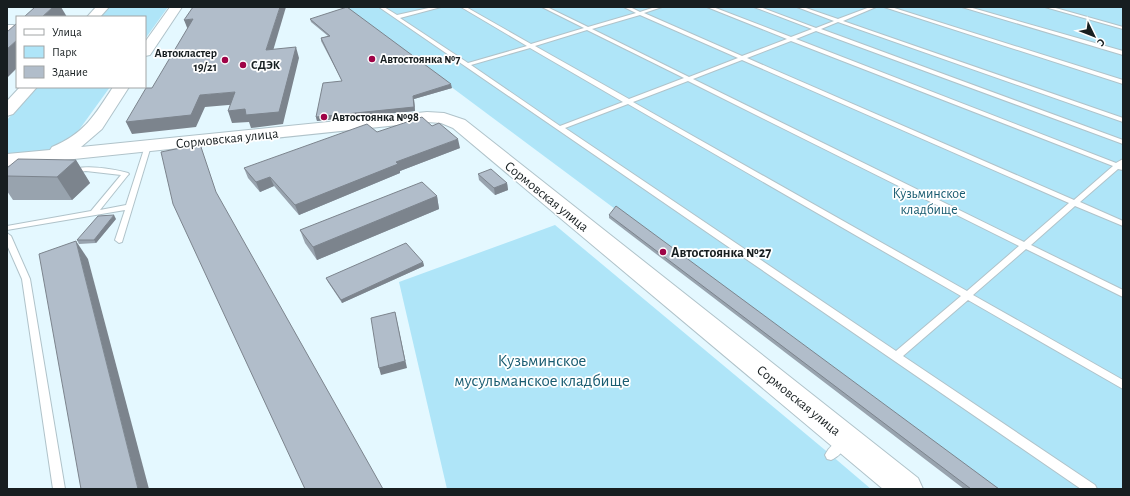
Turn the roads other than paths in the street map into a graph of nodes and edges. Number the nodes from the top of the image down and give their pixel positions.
1 (103, 7) edge
2 (176, 7) edge
3 (381, 7) edge
4 (439, 7) edge
5 (463, 7) edge
6 (544, 7) edge
7 (626, 7) edge
8 (660, 7) edge
9 (708, 7) edge
10 (756, 7) edge
11 (799, 7) edge
12 (874, 7) edge
13 (886, 7) edge
14 (964, 7) edge
15 (1047, 7) edge
16 (640, 13) junction
17 (95, 16) edge
18 (396, 18) junction
19 (839, 21) junction
20 (7, 26) edge
21 (1123, 28) edge
22 (588, 29) junction
23 (816, 29) junction
24 (7, 31) edge
25 (791, 39) junction
26 (531, 46) junction
27 (146, 51) edge
28 (1123, 53) edge
29 (742, 58) junction
30 (467, 65) junction
31 (689, 79) junction
32 (1123, 82) edge
33 (28, 88) edge
34 (120, 88) edge
35 (629, 102) junction
36 (7, 111) edge
37 (1123, 120) edge
38 (560, 128) junction
39 (90, 133) junction
40 (1123, 142) edge
41 (148, 146) junction
42 (111, 150) junction
43 (7, 160) edge
44 (31, 161) junction
45 (1121, 165) edge
46 (62, 174) edge
47 (1074, 203) junction
48 (129, 207) junction
49 (93, 213) junction
50 (1123, 224) edge
51 (7, 228) edge
52 (7, 236) edge
53 (119, 240) dead end
54 (1025, 246) junction
55 (1123, 294) edge
56 (967, 296) junction
57 (896, 357) junction
58 (1123, 385) edge
59 (847, 440) junction
60 (831, 455) dead end
61 (59, 489) edge
62 (908, 489) edge
63 (1091, 489) edge

1 - 17 street
2 - 27 street
3 - 18 lane
4 - 18 lane
5 - 26 lane
6 - 22 lane
7 - 16 lane
8 - 16 lane
9 - 25 lane
10 - 23 lane
11 - 19 lane
12 - 19 lane
13 - 32 lane
14 - 28 lane
15 - 21 lane
16 - 22 lane
16 - 29 lane
18 - 30 lane
19 - 23 lane
19 - 37 lane
20 - 24 lane
22 - 26 lane
22 - 31 lane
23 - 25 lane
23 - 40 lane
25 - 29 lane
25 - 45 lane
26 - 30 lane
26 - 35 lane
29 - 31 lane
29 - 47 lane
30 - 38 lane
31 - 35 lane
31 - 54 lane
33 - 36 street
34 - 39 street
35 - 38 lane
35 - 56 lane
38 - 57 lane
39 - 42 street
39 - 44 street
41 - 42 street, Сормовская улица
41 - 48 lane
41 - 59 street, Сормовская улица
42 - 44 street, Сормовская улица
43 - 44 street
45 - 47 lane
46 - 49 lane
47 - 50 lane
47 - 54 lane
48 - 49 lane
48 - 53 lane
49 - 51 lane
52 - 61 lane
54 - 55 lane
54 - 56 lane
56 - 57 lane
56 - 58 lane
57 - 63 lane
59 - 60 lane
59 - 62 street, Сормовская улица

